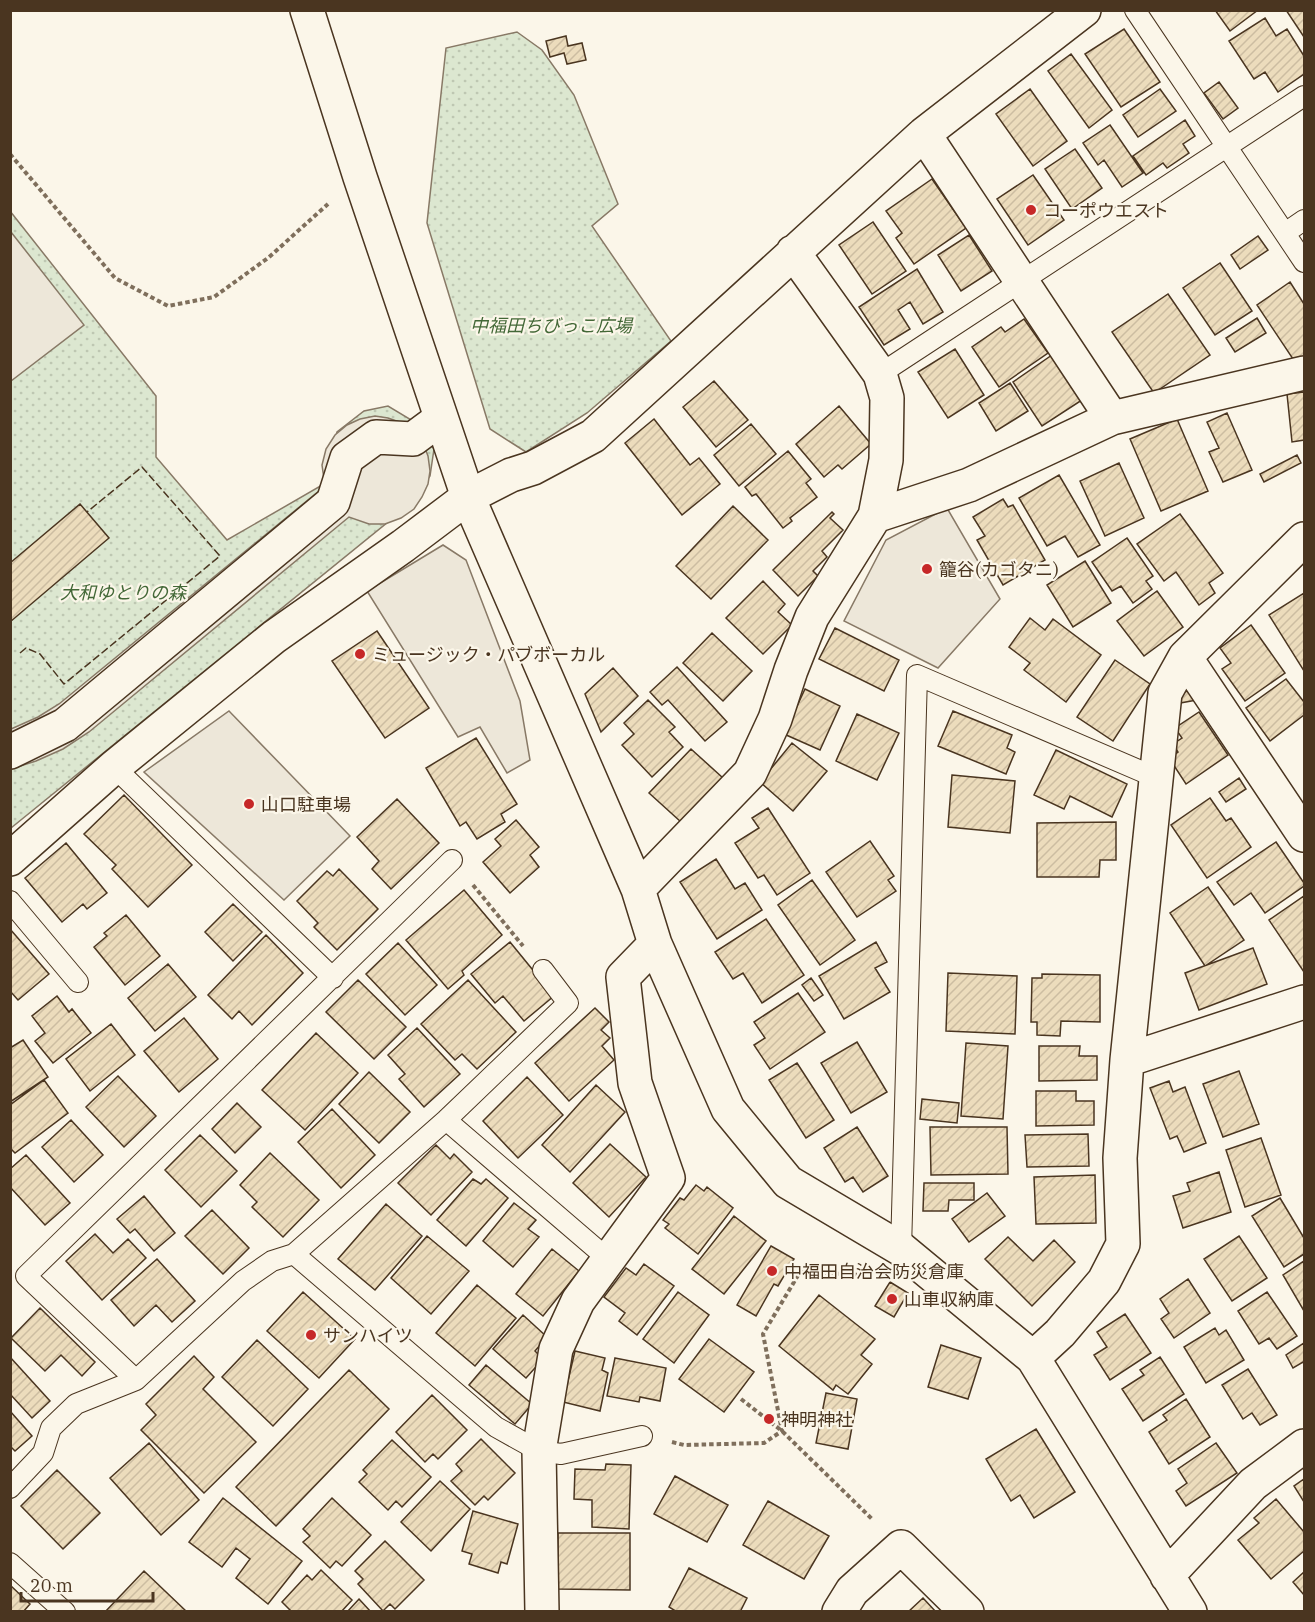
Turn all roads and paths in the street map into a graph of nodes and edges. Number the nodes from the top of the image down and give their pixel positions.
1 (307, 10) edge
2 (1135, 10) edge
3 (1070, 15) edge
4 (1305, 96) edge
5 (924, 135) junction
6 (1227, 148) junction
7 (10, 154) edge
8 (360, 177) junction
9 (1305, 220) edge
10 (1285, 233) junction
11 (793, 252) junction
12 (1305, 262) edge
13 (1022, 283) junction
14 (1305, 373) edge
15 (880, 374) junction
16 (1112, 418) junction
17 (440, 419) junction
18 (468, 497) junction
19 (874, 516) junction
20 (1305, 539) edge
21 (1185, 657) junction
22 (10, 752) edge
23 (114, 767) junction
24 (1157, 778) junction
25 (1305, 835) edge
26 (10, 859) edge
27 (452, 860) joint
28 (638, 889) junction
29 (10, 901) edge
30 (655, 944) junction
31 (543, 970) joint
32 (333, 978) junction
33 (78, 982) dead end
34 (1305, 1002) edge
35 (1127, 1060) junction
36 (446, 1120) junction
37 (901, 1249) junction
38 (294, 1254) junction
39 (608, 1259) junction
40 (800, 1272) dead end
41 (1033, 1358) junction
42 (136, 1380) junction
43 (741, 1399) dead end
44 (782, 1431) junction
45 (642, 1436) dead end
46 (684, 1445) dead end
47 (1305, 1446) edge
48 (539, 1451) junction
49 (10, 1488) edge
50 (865, 1512) dead end
51 (10, 1563) edge
52 (1177, 1599) edge
53 (65, 1611) edge
54 (542, 1611) edge
55 (839, 1611) edge
56 (967, 1611) edge

1 - 8 street
2 - 6 lane
3 - 5 street
4 - 6 lane
5 - 11 street
5 - 13 street
6 - 10 lane
6 - 13 lane
7 - 8 path
8 - 17 street
9 - 10 lane
10 - 12 lane
11 - 15 street
11 - 18 street
13 - 15 lane
13 - 16 street
14 - 16 street
15 - 19 street
16 - 19 street
17 - 18 street
17 - 22 street
18 - 23 street
18 - 28 street
19 - 28 street
20 - 21 street
21 - 24 street
21 - 25 street
23 - 26 street
23 - 32 lane
24 - 35 street
24 - 37 lane
27 - 31 path
27 - 32 lane
28 - 30 street
29 - 33 lane
30 - 37 street
30 - 39 street
31 - 36 lane
32 - 42 lane
34 - 35 street
35 - 41 street
36 - 38 lane
36 - 39 lane
37 - 41 street
38 - 42 lane
38 - 48 lane
39 - 48 street
40 - 44 path
41 - 52 street
42 - 49 lane
43 - 44 path
44 - 46 path
44 - 50 path
45 - 48 lane
47 - 52 street
48 - 54 street
51 - 53 lane
55 - 56 street

